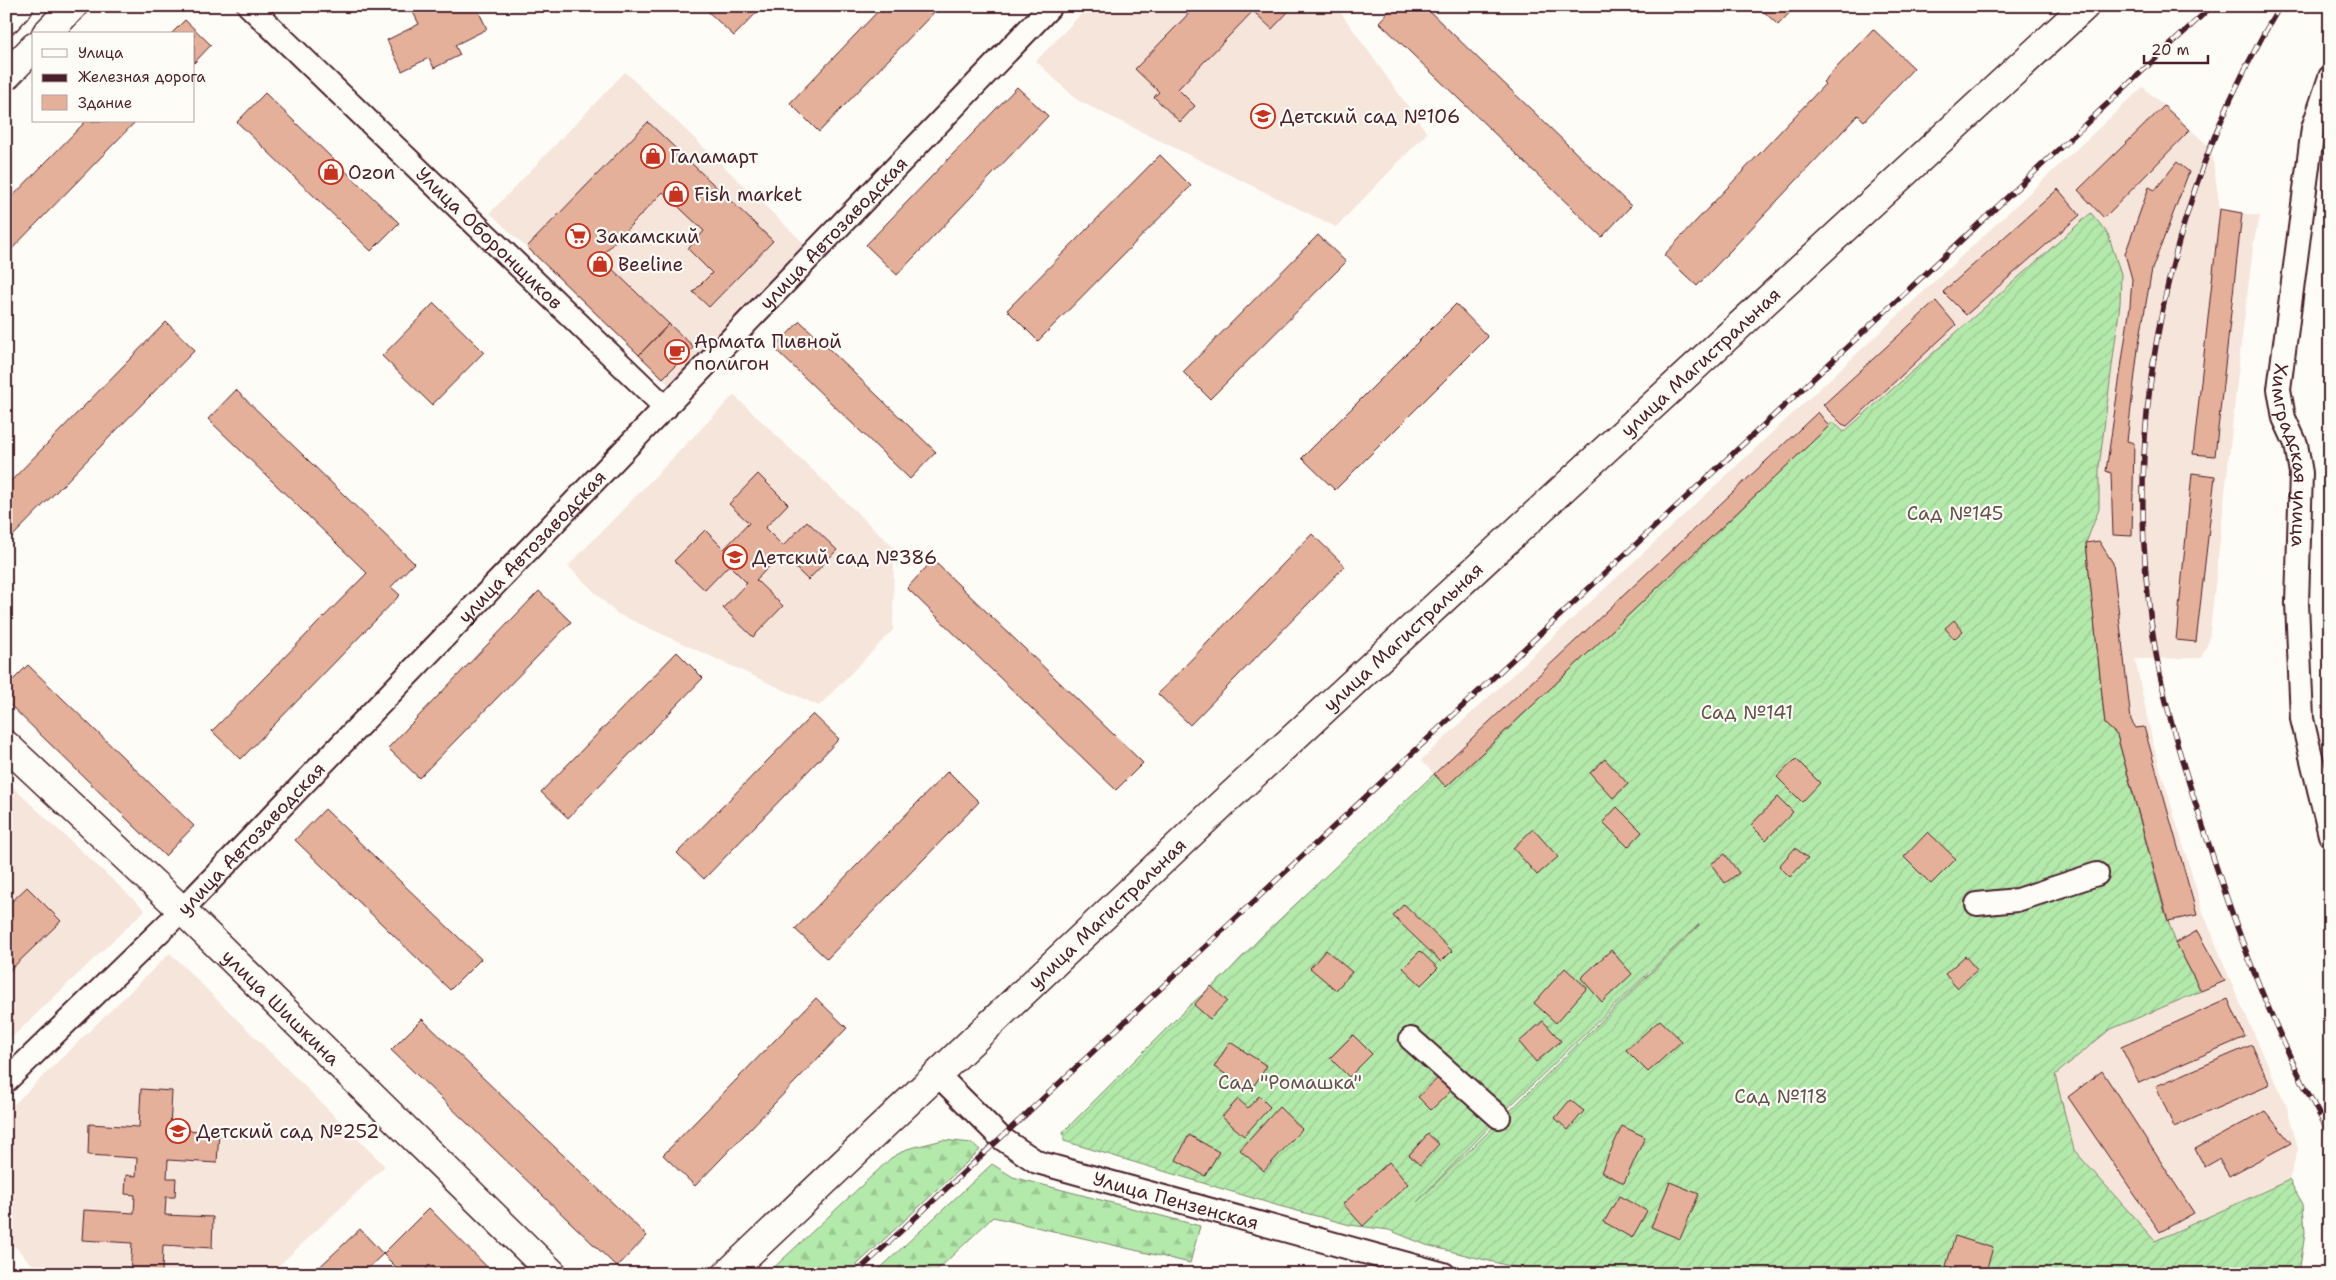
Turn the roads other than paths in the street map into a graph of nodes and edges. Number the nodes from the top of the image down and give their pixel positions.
1 (19, 6) edge
2 (72, 6) edge
3 (249, 6) edge
4 (1052, 6) edge
5 (2085, 6) edge
6 (6, 20) edge
7 (48, 32) edge
8 (32, 49) edge
9 (6, 76) edge
10 (2330, 77) edge
11 (666, 408) junction
12 (6, 745) edge
13 (2330, 835) edge
14 (2097, 874) dead end
15 (1977, 904) dead end
16 (182, 910) junction
17 (1411, 1039) dead end
18 (937, 1074) junction
19 (6, 1081) edge
20 (1500, 1117) dead end
21 (553, 1274) edge
22 (727, 1274) edge
23 (1444, 1274) edge

1 - 6 main road
2 - 7 main road
3 - 11 street, Улица Оборонщиков
4 - 11 street, улица Автозаводская
5 - 18 main road, улица Магистральная
8 - 9 main road
10 - 13 street, Химградская улица
11 - 16 street, улица Автозаводская
12 - 16 main road, улица Шишкина
14 - 15 street
16 - 19 street, улица Автозаводская
16 - 21 main road, улица Шишкина
17 - 20 street
18 - 22 main road, улица Магистральная
18 - 23 street, Улица Пензенская

